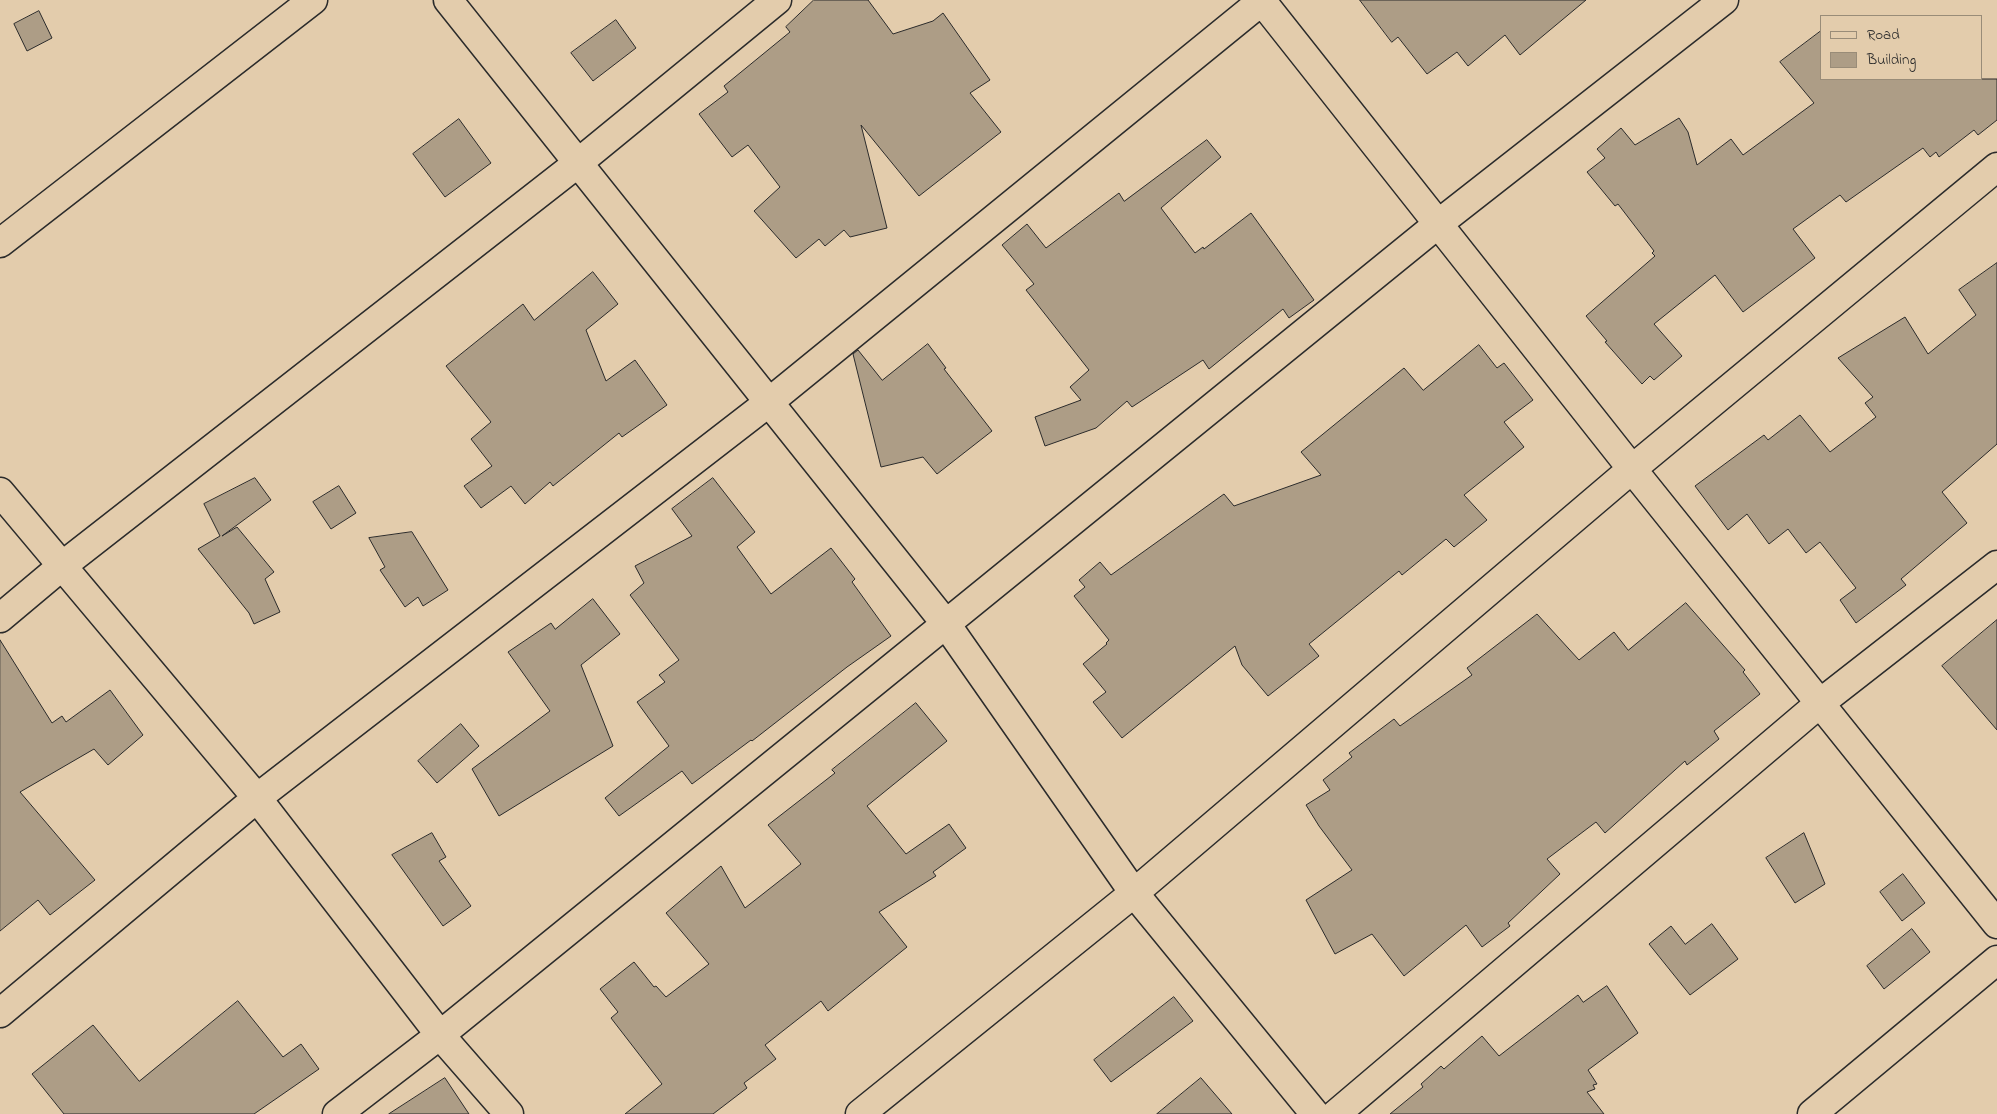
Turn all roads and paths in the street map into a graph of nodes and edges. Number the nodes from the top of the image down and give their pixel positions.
1 (313, 0) edge
2 (448, 0) edge
3 (777, 0) edge
4 (1262, 0) edge
5 (1724, 0) edge
6 (578, 163) junction
7 (1997, 167) edge
8 (1438, 224) junction
9 (0, 243) edge
10 (768, 403) junction
11 (1632, 470) junction
12 (0, 492) edge
13 (1997, 565) edge
14 (62, 566) junction
15 (0, 618) edge
16 (946, 624) junction
17 (1819, 704) junction
18 (257, 798) junction
19 (1134, 893) junction
20 (1997, 924) edge
21 (1997, 960) edge
22 (0, 1012) edge
23 (440, 1035) junction
24 (337, 1114) edge
25 (509, 1114) edge
26 (860, 1114) edge
27 (1315, 1114) edge
28 (1336, 1114) edge
29 (1812, 1114) edge

1 - 9 street
2 - 6 street
3 - 6 street
4 - 8 street
4 - 10 street
5 - 8 street
6 - 10 street
6 - 14 street
7 - 11 street
8 - 11 street
8 - 16 street
10 - 16 street
10 - 18 street
11 - 17 street
11 - 19 street
12 - 14 street
13 - 17 street
14 - 15 street
14 - 18 street
16 - 19 street
16 - 23 street
17 - 20 street
17 - 28 street
18 - 22 street
18 - 23 street
19 - 26 street
19 - 27 street
21 - 29 street
23 - 24 street
23 - 25 street

